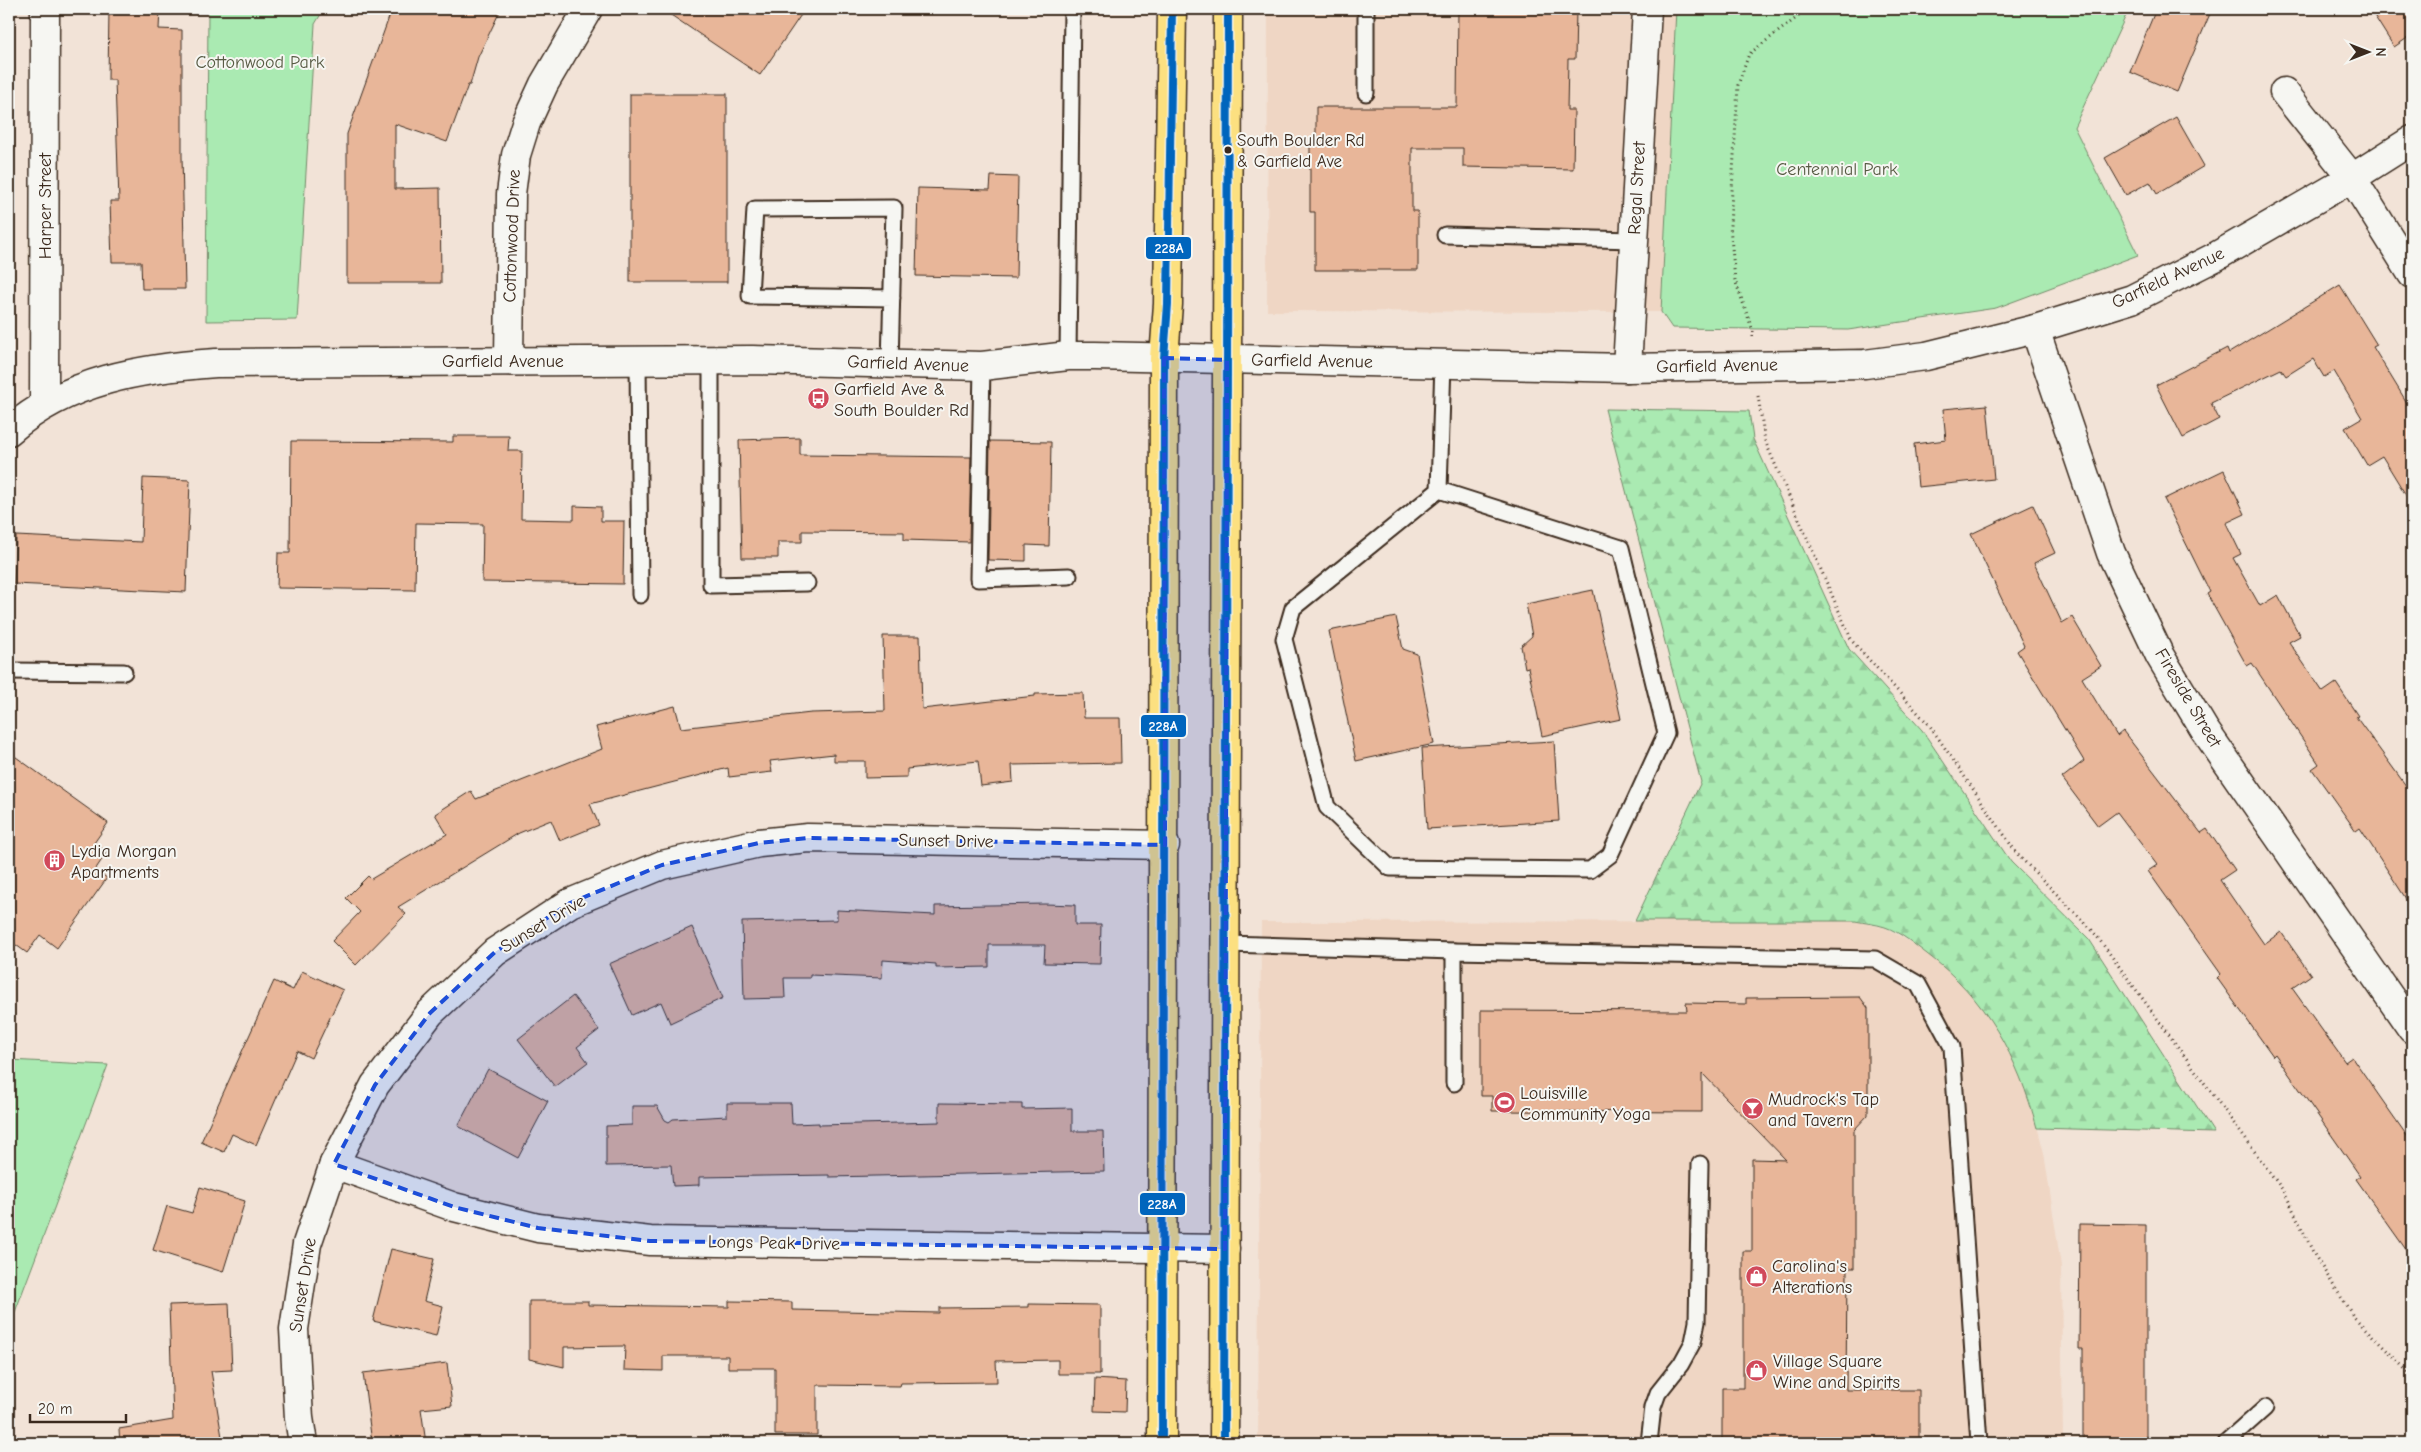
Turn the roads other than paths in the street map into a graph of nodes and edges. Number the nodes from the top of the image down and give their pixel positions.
1 (45, 9) edge
2 (588, 9) edge
3 (1072, 9) edge
4 (1172, 9) edge
5 (1228, 9) edge
6 (1366, 9) edge
7 (1647, 9) edge
8 (2284, 92) dead end
9 (1366, 93) dead end
10 (2412, 140) edge
11 (2352, 178) junction
12 (1445, 235) dead end
13 (1634, 240) junction
14 (2412, 274) edge
15 (892, 298) junction
16 (2035, 329) junction
17 (1068, 356) junction
18 (1164, 358) junction
19 (638, 360) junction
20 (711, 360) junction
21 (1227, 360) junction
22 (509, 361) junction
23 (1443, 362) junction
24 (890, 364) junction
25 (982, 366) junction
26 (1626, 368) junction
27 (44, 403) junction
28 (9, 430) edge
29 (1439, 490) junction
30 (1069, 576) dead end
31 (807, 584) dead end
32 (640, 594) dead end
33 (9, 671) edge
34 (124, 672) dead end
35 (1165, 845) junction
36 (1226, 944) junction
37 (1454, 951) junction
38 (2412, 1030) edge
39 (1454, 1082) dead end
40 (334, 1164) junction
41 (1700, 1164) dead end
42 (1163, 1248) junction
43 (1225, 1249) junction
44 (2265, 1408) dead end
45 (302, 1443) edge
46 (1162, 1443) edge
47 (1224, 1443) edge
48 (1649, 1443) edge
49 (1979, 1443) edge
50 (2226, 1443) edge

1 - 27 street, Harper Street
2 - 22 street, Cottonwood Drive
3 - 17 lane
4 - 18 main road
5 - 21 main road
6 - 9 lane
7 - 13 street, Regal Street
8 - 11 street
10 - 11 street, Garfield Avenue
11 - 14 street
11 - 16 street, Garfield Avenue
12 - 13 lane
13 - 26 street, Regal Street
15 - 15 lane
15 - 24 lane
16 - 26 street, Garfield Avenue
16 - 38 street, Fireside Street
17 - 18 street, Garfield Avenue
17 - 25 street, Garfield Avenue
18 - 21 street, Garfield Avenue
18 - 35 main road
19 - 20 street, Garfield Avenue
19 - 22 street, Garfield Avenue
19 - 32 lane
20 - 24 street, Garfield Avenue
20 - 31 lane
21 - 23 street, Garfield Avenue
21 - 36 main road
22 - 27 street, Garfield Avenue
23 - 26 street, Garfield Avenue
23 - 29 lane
24 - 25 street, Garfield Avenue
25 - 30 lane
27 - 28 street, Garfield Avenue
29 - 29 lane
33 - 34 lane
35 - 40 street, Sunset Drive
35 - 42 main road
36 - 37 lane
36 - 43 main road
37 - 39 lane
37 - 49 lane
40 - 42 street, Longs Peak Drive
40 - 45 street, Sunset Drive
41 - 48 lane
42 - 43 street, Longs Peak Drive
42 - 46 main road
43 - 47 main road
44 - 50 lane

